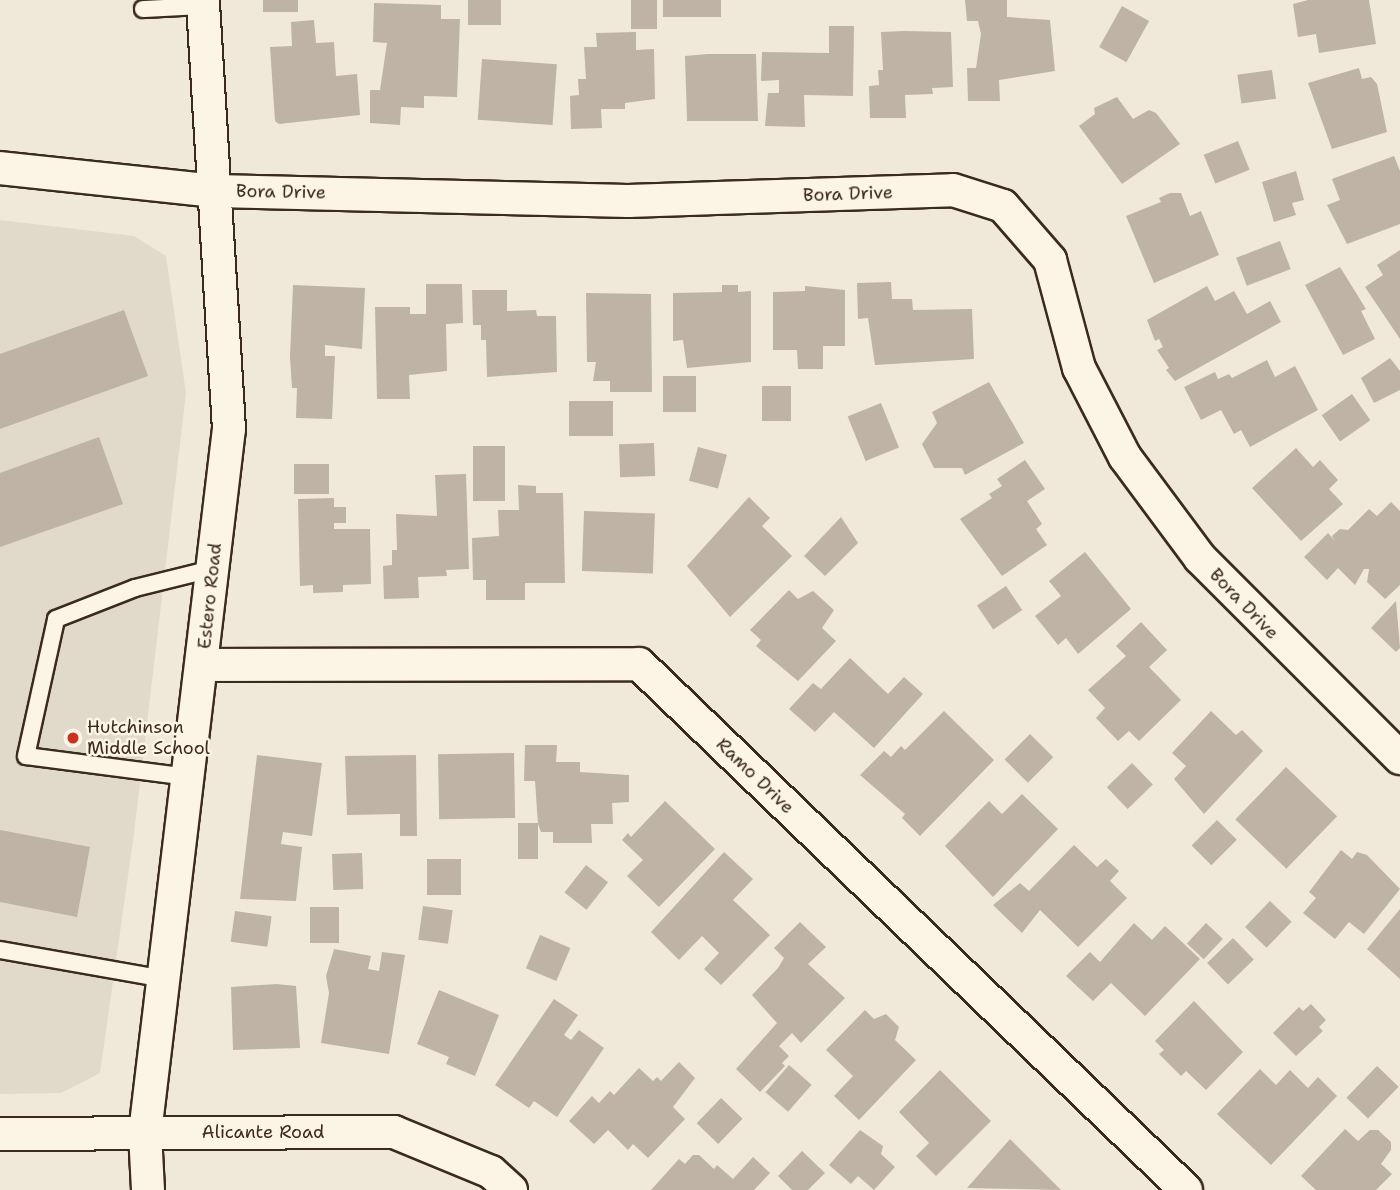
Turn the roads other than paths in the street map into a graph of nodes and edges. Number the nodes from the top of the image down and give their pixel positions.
1 (203, 3) edge
2 (143, 9) dead end
3 (0, 168) edge
4 (216, 191) junction
5 (212, 569) junction
6 (202, 665) junction
7 (1400, 758) edge
8 (188, 777) junction
9 (0, 950) edge
10 (164, 979) junction
11 (145, 1133) junction
12 (0, 1134) edge
13 (148, 1190) edge
14 (511, 1190) edge
15 (1186, 1190) edge

1 - 2 lane
1 - 4 street, Estero Road
3 - 4 street, Bora Drive
4 - 5 street, Estero Road
4 - 7 street, Bora Drive
5 - 6 street, Estero Road
5 - 8 lane
6 - 8 street, Estero Road
6 - 15 street, Ramo Drive
8 - 10 street, Estero Road
9 - 10 lane
10 - 11 street, Estero Road
11 - 12 street, Alicante Road
11 - 13 street, Estero Road
11 - 14 street, Alicante Road

